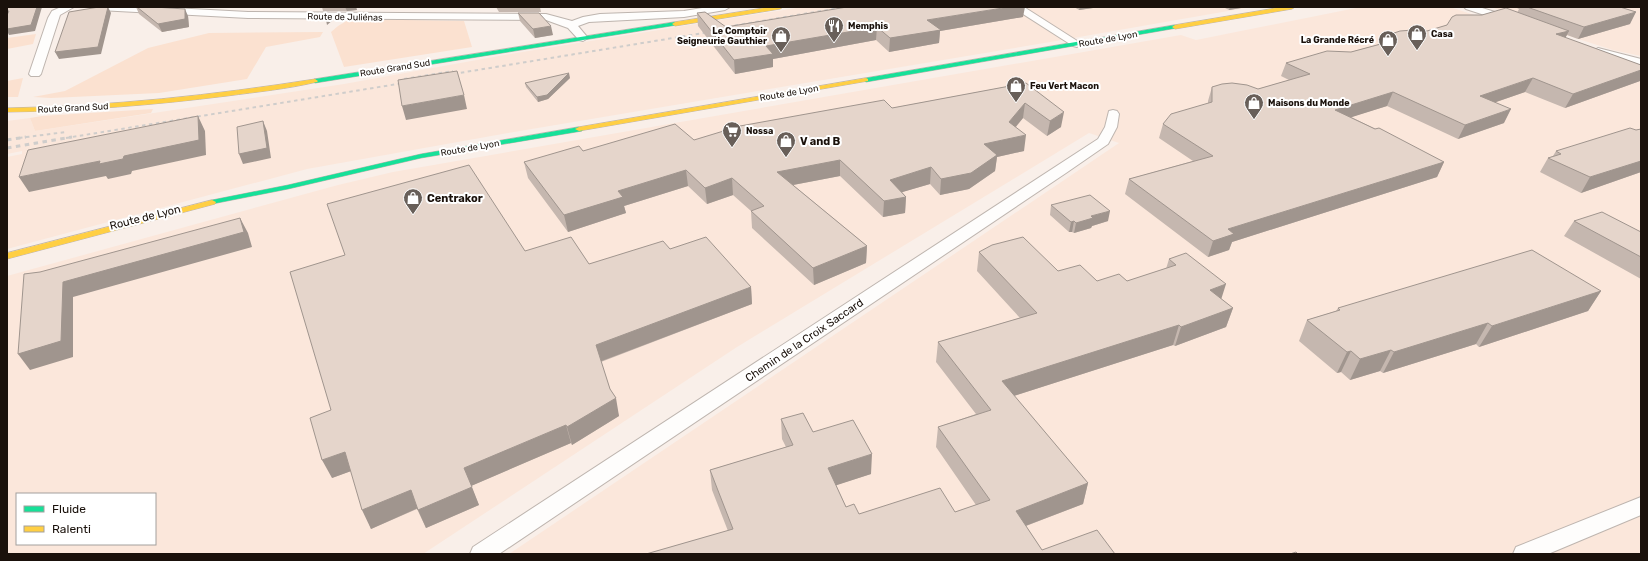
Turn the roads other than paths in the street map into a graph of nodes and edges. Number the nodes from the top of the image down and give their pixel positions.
1 (69, 7) edge
2 (99, 7) edge
3 (375, 7) edge
4 (725, 7) edge
5 (780, 7) edge
6 (1017, 7) edge
7 (1292, 7) edge
8 (1469, 7) edge
9 (1479, 8) edge
10 (363, 17) junction
11 (1523, 24) edge
12 (571, 25) junction
13 (583, 38) junction
14 (1077, 44) junction
15 (1585, 47) edge
16 (1641, 62) edge
17 (35, 74) dead end
18 (7, 110) edge
19 (1113, 114) dead end
20 (288, 187) junction
21 (221, 209) dead end
22 (7, 256) edge
23 (1641, 506) edge
24 (481, 554) edge
25 (1524, 554) edge

1 - 17 street
2 - 10 street, Route de Juliénas
3 - 10 street
4 - 12 street
5 - 13 main road, Route Grand Sud
6 - 14 street
7 - 14 main road, Route de Lyon
8 - 9 street
9 - 11 street
10 - 12 street, Route de Juliénas
12 - 13 street, Route de Juliénas
13 - 18 main road, Route Grand Sud
14 - 20 main road, Route de Lyon
15 - 16 street
19 - 24 street, Chemin de la Croix Saccard
20 - 21 main road, Route de Lyon
20 - 22 main road, Route de Lyon
23 - 25 street

